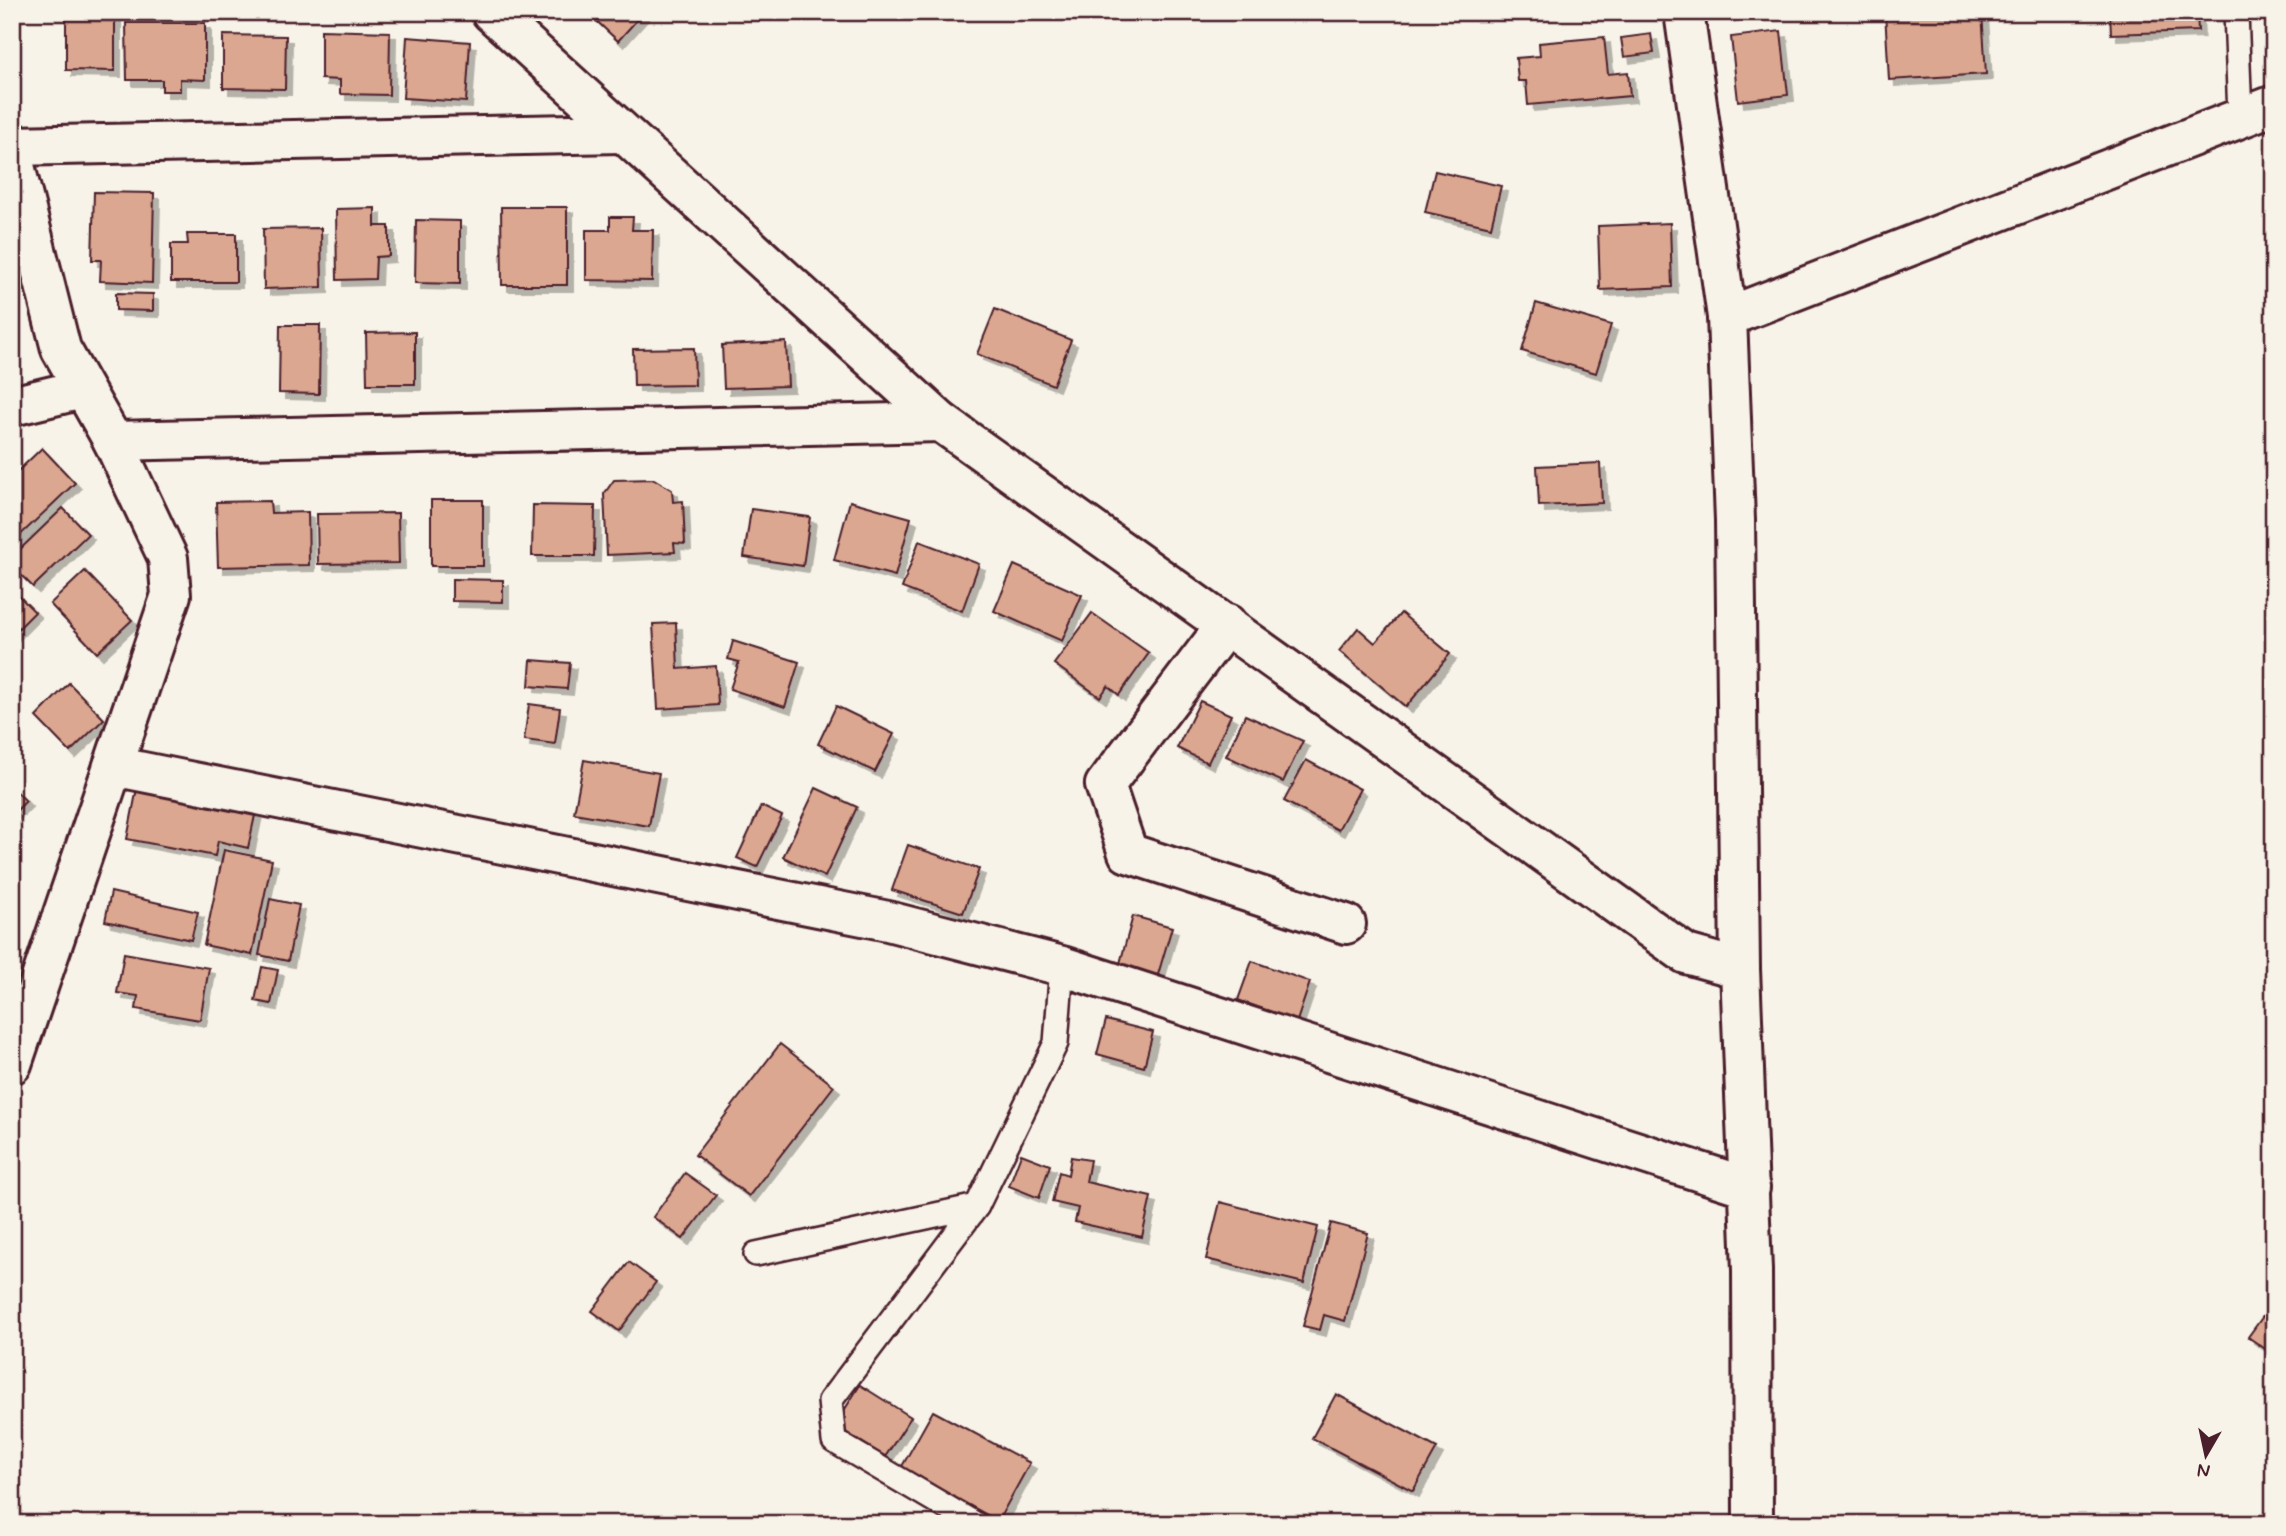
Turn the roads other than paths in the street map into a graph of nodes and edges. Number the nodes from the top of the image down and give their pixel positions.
1 (491, 12) edge
2 (1684, 12) edge
3 (2236, 12) edge
4 (2257, 111) edge
5 (621, 133) junction
6 (12, 146) edge
7 (12, 154) edge
8 (1727, 317) junction
9 (82, 390) junction
10 (12, 406) edge
11 (941, 422) junction
12 (113, 441) junction
13 (1227, 624) junction
14 (113, 766) junction
15 (1346, 924) dead end
16 (1062, 966) junction
17 (1740, 969) junction
18 (12, 1064) edge
19 (1750, 1188) junction
20 (977, 1206) junction
21 (756, 1254) dead end
22 (975, 1524) edge
23 (1753, 1524) edge

1 - 5 street
2 - 8 street
3 - 4 lane
4 - 8 street
5 - 6 street
5 - 11 street
7 - 9 street
8 - 17 street
9 - 10 street
9 - 12 street
11 - 12 street
11 - 13 street
12 - 14 street
13 - 15 street
13 - 17 street
14 - 16 street
14 - 18 street
16 - 19 street
16 - 20 lane
17 - 19 street
19 - 23 street
20 - 21 lane
20 - 22 lane

